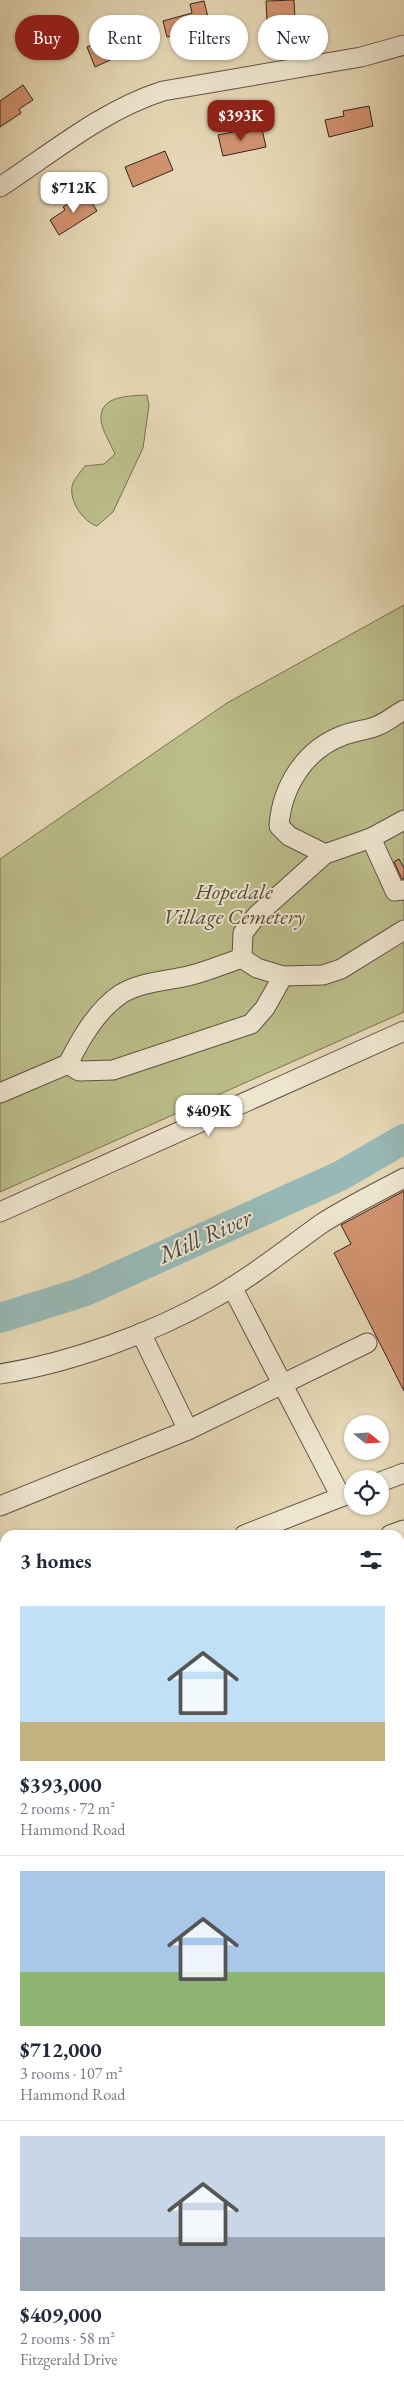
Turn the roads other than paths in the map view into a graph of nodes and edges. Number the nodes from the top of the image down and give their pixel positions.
1 (404, 45) edge
2 (0, 187) edge
3 (404, 710) edge
4 (404, 820) edge
5 (371, 838) junction
6 (325, 854) junction
7 (404, 890) edge
8 (404, 930) edge
9 (242, 958) junction
10 (283, 976) junction
11 (404, 1030) edge
12 (68, 1064) junction
13 (0, 1093) edge
14 (404, 1178) edge
15 (0, 1212) edge
16 (232, 1287) junction
17 (141, 1333) junction
18 (367, 1343) dead end
19 (0, 1374) edge
20 (282, 1385) junction
21 (188, 1430) junction
22 (404, 1473) edge
23 (389, 1479) edge
24 (344, 1492) edge
25 (344, 1496) edge
26 (0, 1506) edge
27 (257, 1530) edge

1 - 2 street
3 - 6 street
4 - 5 street
5 - 6 street
5 - 7 street
6 - 9 street
8 - 10 street
9 - 10 street
9 - 12 street
10 - 12 street
11 - 15 street
12 - 13 street
14 - 16 street
16 - 17 street
16 - 20 street
17 - 19 street
17 - 21 street
18 - 20 street
20 - 21 street
20 - 24 street
21 - 26 street
22 - 23 street
25 - 27 street

